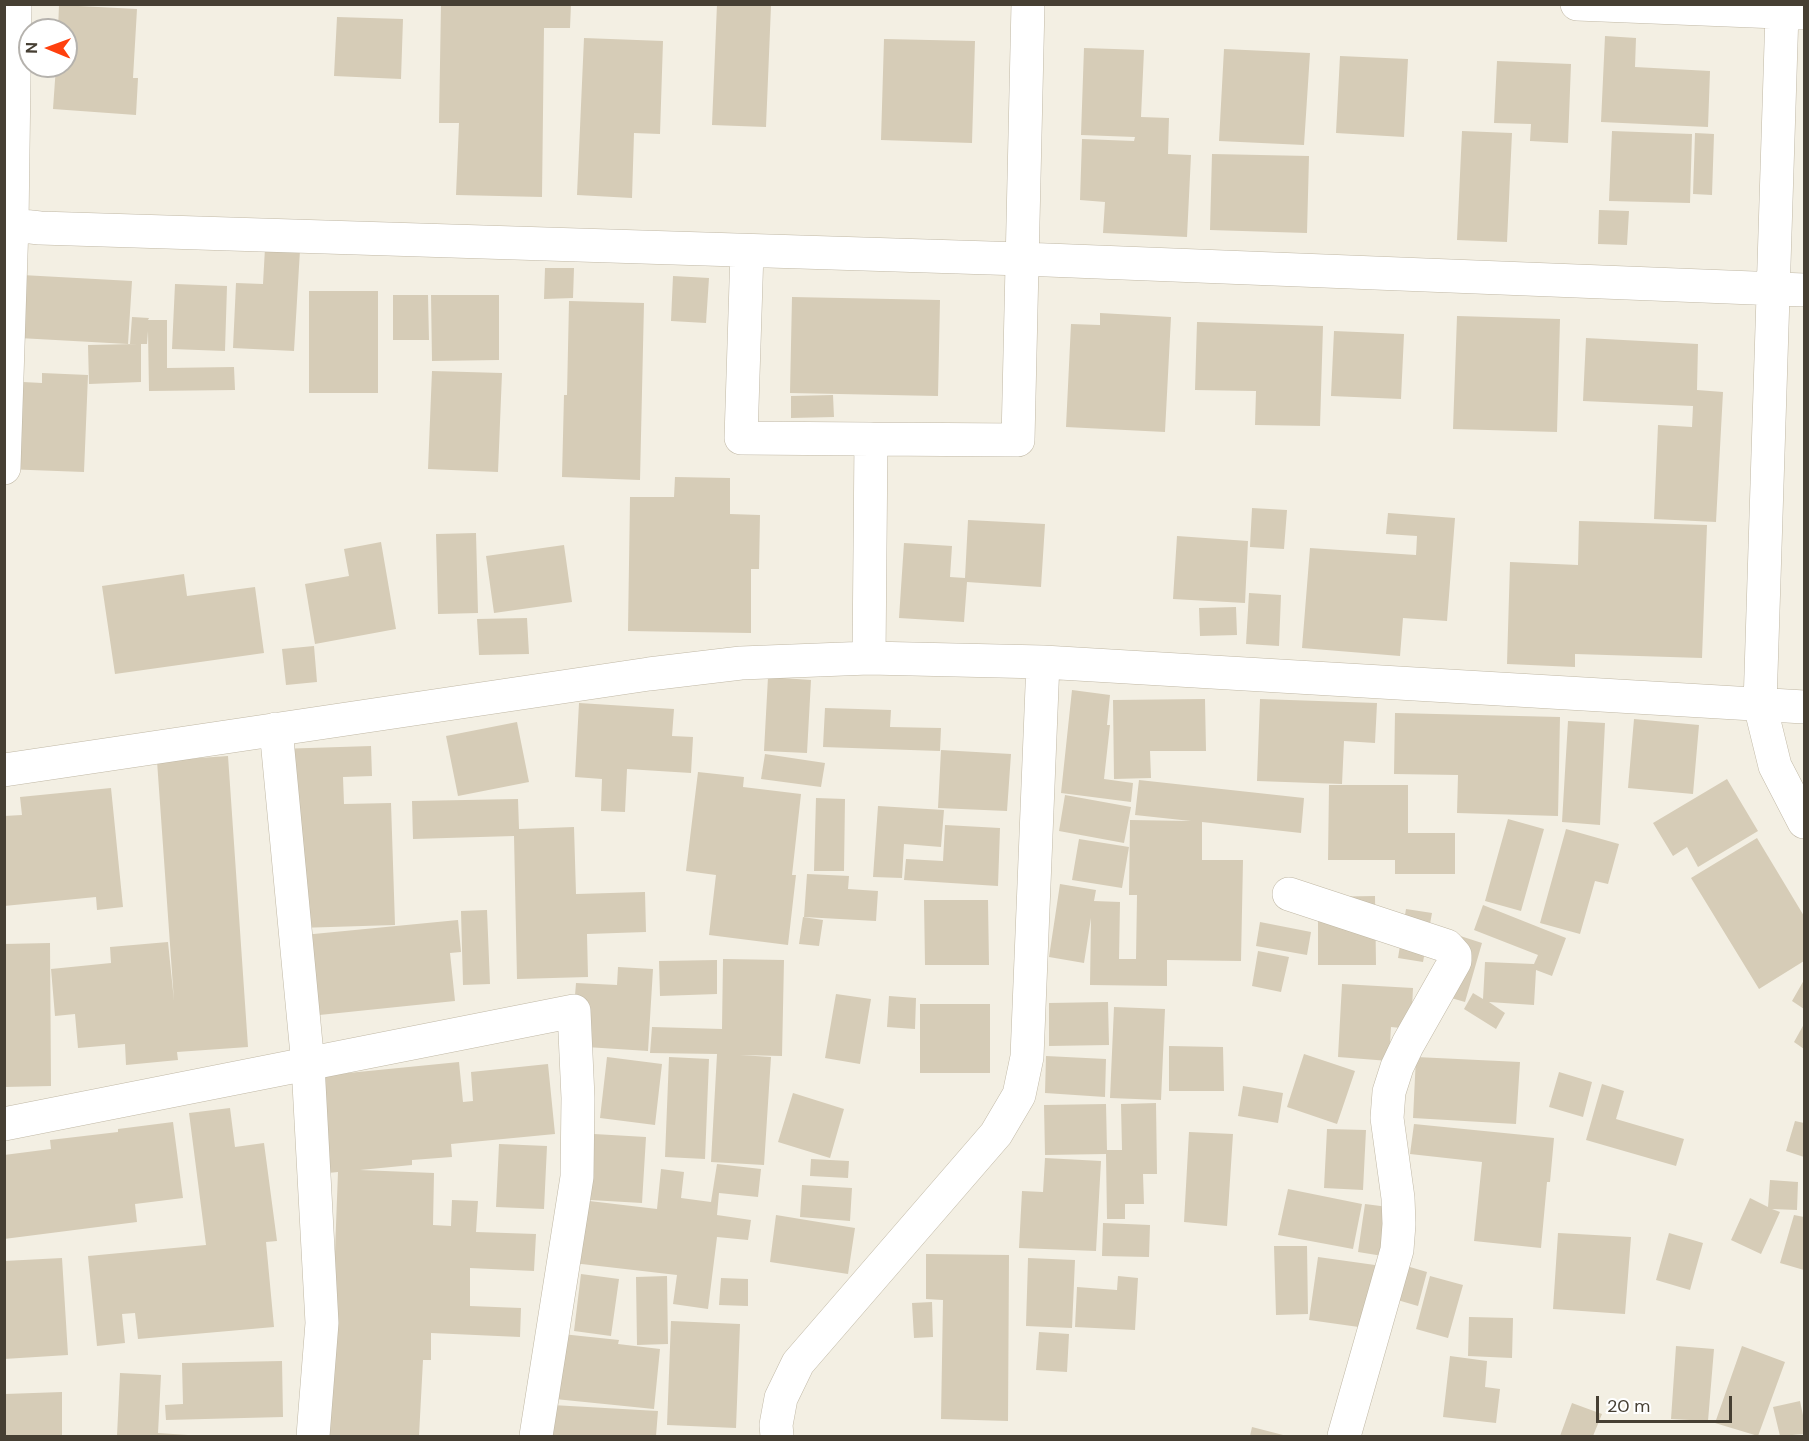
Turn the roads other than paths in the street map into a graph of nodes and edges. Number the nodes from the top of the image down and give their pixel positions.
1 (15, 4) edge
2 (1028, 4) edge
3 (1577, 4) edge
4 (1793, 12) edge
5 (8, 224) edge
6 (747, 250) junction
7 (1022, 259) junction
8 (1789, 289) edge
9 (871, 439) junction
10 (4, 468) edge
11 (869, 658) junction
12 (1043, 662) junction
13 (1761, 705) junction
14 (1804, 707) edge
15 (276, 729) junction
16 (4, 770) edge
17 (1804, 822) edge
18 (1289, 894) dead end
19 (308, 1065) junction
20 (4, 1124) edge
21 (313, 1437) edge
22 (536, 1437) edge
23 (777, 1437) edge
24 (1344, 1437) edge

1 - 5 street
2 - 7 street
3 - 4 street
4 - 8 street
5 - 6 street
5 - 10 street
6 - 7 street
6 - 9 street
7 - 8 street
7 - 9 street
8 - 13 street
9 - 11 street
11 - 12 street
11 - 15 street
12 - 13 street
12 - 23 street
13 - 14 street
13 - 17 street
15 - 16 street
15 - 19 street
18 - 24 street
19 - 20 street
19 - 21 street
19 - 22 street

